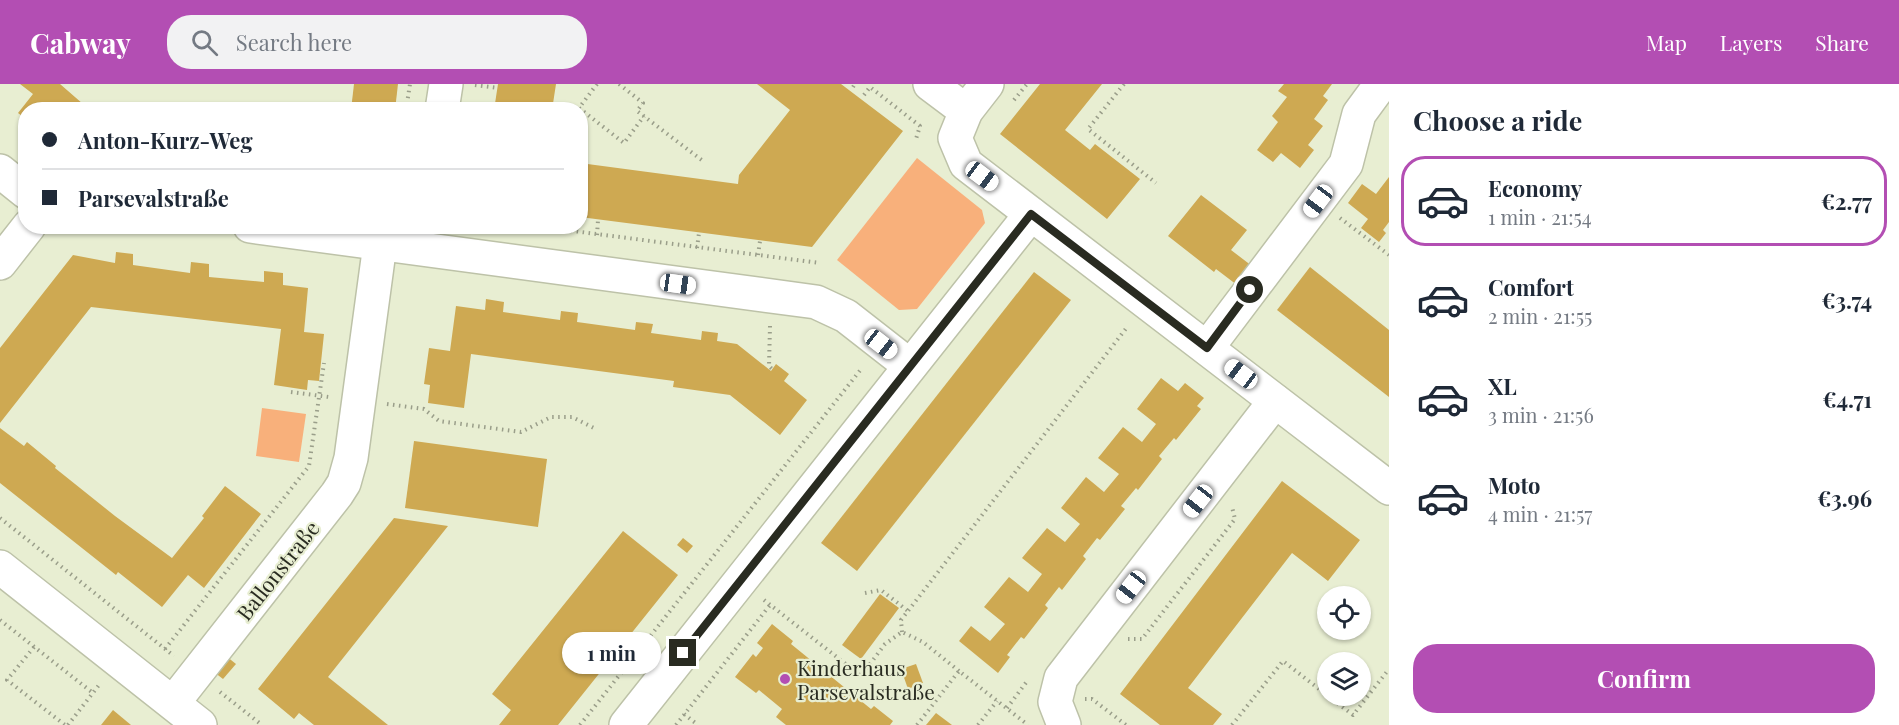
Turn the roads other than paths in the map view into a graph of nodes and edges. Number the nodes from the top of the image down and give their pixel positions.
1 (930, 84) edge
2 (987, 84) edge
3 (1381, 84) edge
4 (460, 85) edge
5 (448, 102) edge
6 (966, 111) junction
7 (0, 171) edge
8 (18, 186) edge
9 (1031, 214) junction
10 (23, 234) edge
11 (308, 234) edge
12 (423, 238) edge
13 (380, 244) junction
14 (0, 263) edge
15 (1207, 348) junction
16 (910, 366) junction
17 (1275, 400) junction
18 (1389, 488) edge
19 (0, 567) edge
20 (173, 703) junction
21 (200, 725) edge
22 (626, 725) edge
23 (1064, 725) edge

1 - 6 street
2 - 6 street
3 - 15 street
4 - 5 street
6 - 9 street
7 - 8 street
9 - 15 street
9 - 16 street
10 - 14 street
11 - 13 street
12 - 13 street
12 - 16 street
13 - 20 street, Ballonstraße
15 - 17 street
16 - 22 street
17 - 18 street
17 - 23 street
19 - 20 street
20 - 21 street

